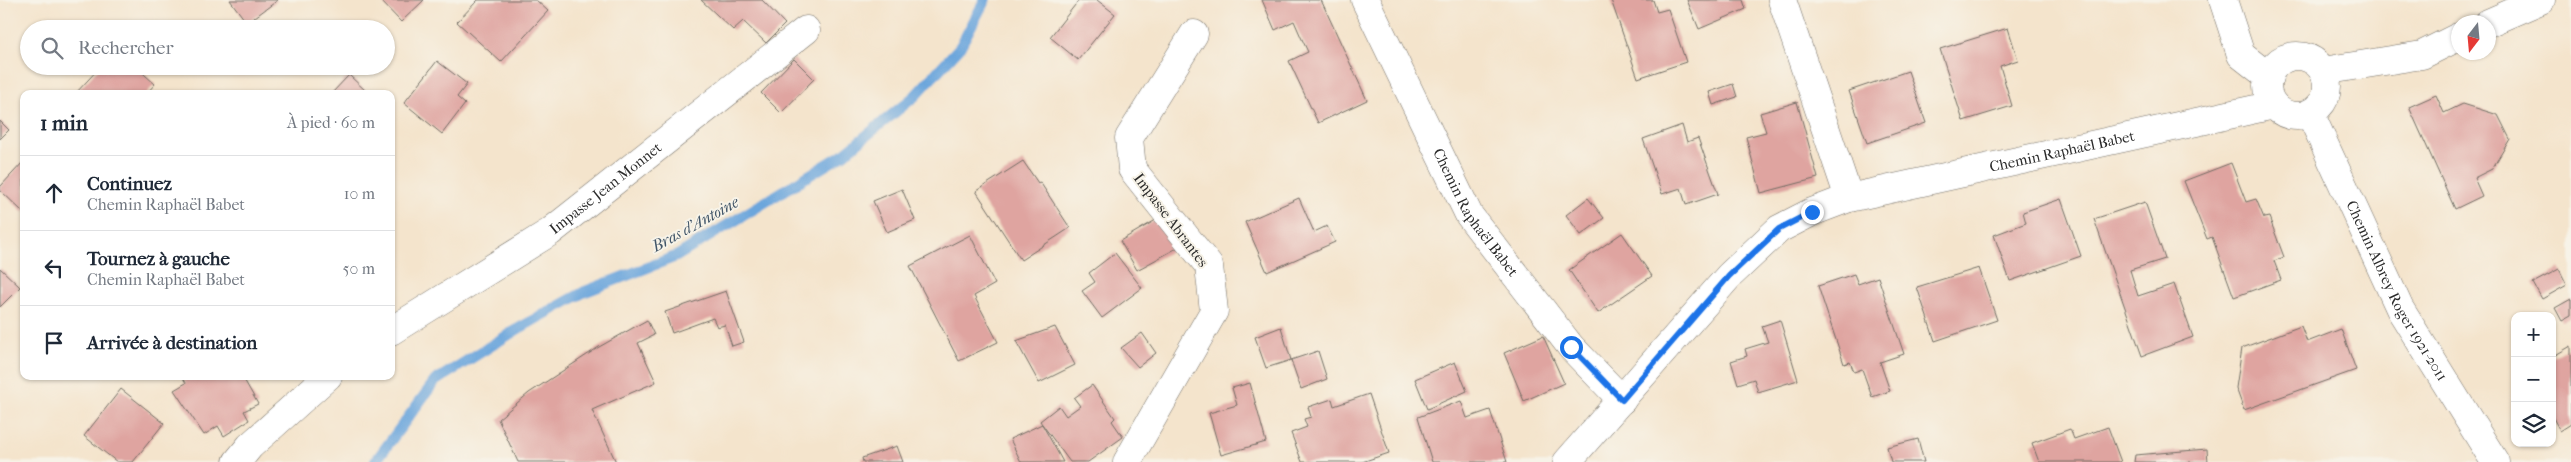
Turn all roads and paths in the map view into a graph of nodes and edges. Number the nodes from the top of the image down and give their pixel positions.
1 (1365, 0) edge
2 (1782, 0) edge
3 (2223, 0) edge
4 (2535, 1) edge
5 (2496, 19) edge
6 (806, 30) dead end
7 (1194, 34) dead end
8 (2451, 41) edge
9 (2323, 70) junction
10 (2269, 77) junction
11 (2274, 104) junction
12 (2310, 113) junction
13 (1849, 198) junction
14 (395, 329) edge
15 (324, 380) edge
16 (1622, 400) junction
17 (237, 462) edge
18 (1127, 462) edge
19 (1567, 462) edge
20 (2494, 462) edge

1 - 16 street, Chemin Raphaël Babet
2 - 13 street
3 - 10 street
4 - 5 street
6 - 14 street, Impasse Jean Monnet
7 - 18 street, Impasse Abrantes
8 - 9 street
9 - 10 street
9 - 12 street
10 - 11 street
11 - 12 street
11 - 13 street, Chemin Raphaël Babet
12 - 20 street, Chemin Albrey Roger 1921-2011
13 - 16 street, Chemin Raphaël Babet
15 - 17 street
16 - 19 street, Chemin Raphaël Babet

